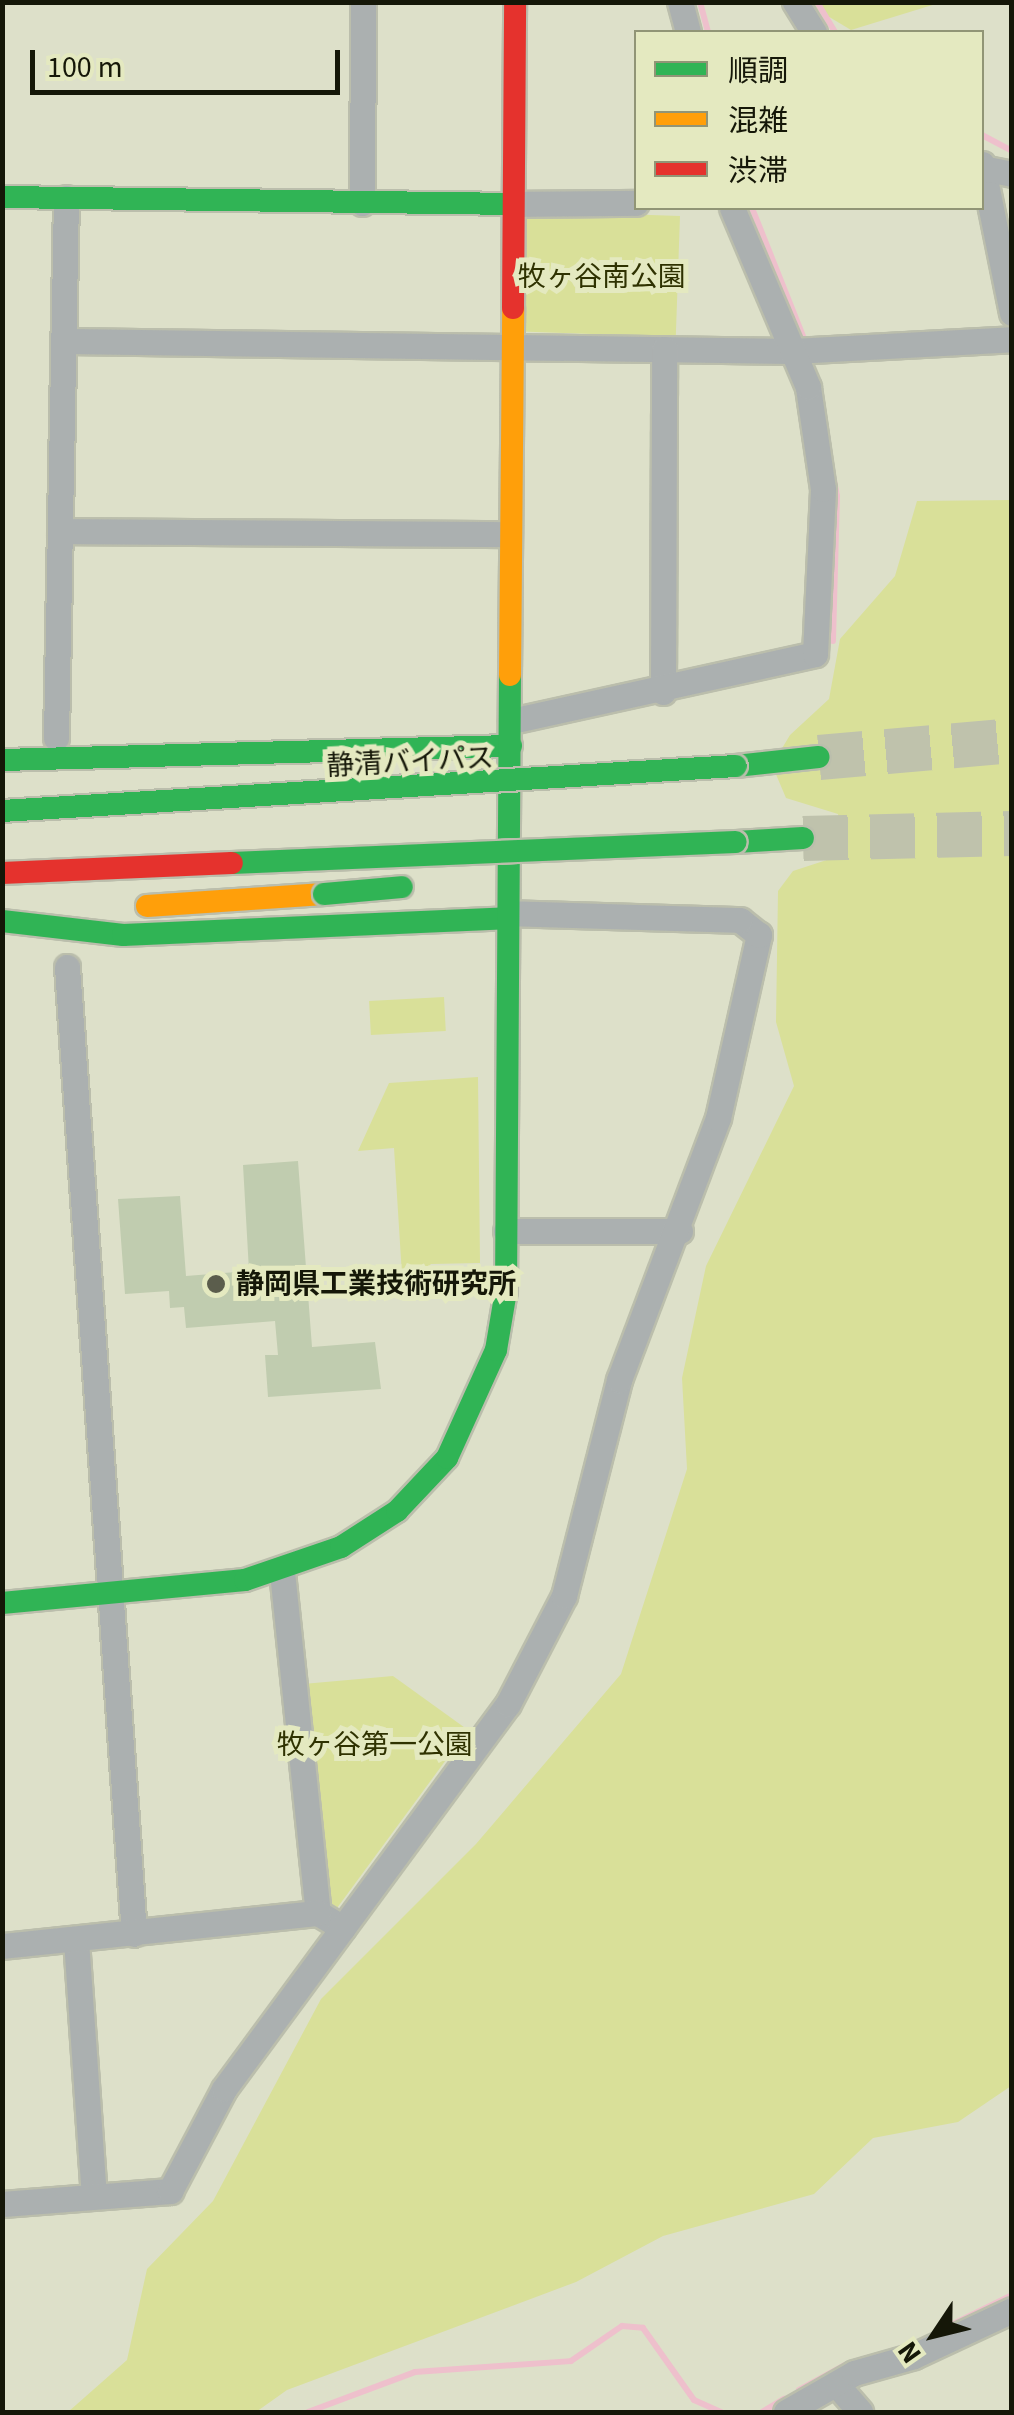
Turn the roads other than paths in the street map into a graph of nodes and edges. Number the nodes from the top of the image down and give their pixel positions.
1 (363, 2) edge
2 (515, 2) edge
3 (680, 2) edge
4 (795, 2) edge
5 (687, 30) edge
6 (813, 30) edge
7 (991, 169) edge
8 (2, 197) edge
9 (66, 198) junction
10 (634, 203) edge
11 (362, 204) junction
12 (512, 204) junction
13 (733, 210) edge
14 (1012, 313) edge
15 (1012, 339) edge
16 (66, 340) junction
17 (508, 348) junction
18 (664, 349) junction
19 (793, 351) junction
20 (60, 532) junction
21 (507, 534) junction
22 (664, 692) junction
23 (511, 734) junction
24 (2, 738) edge
25 (56, 738) junction
26 (407, 746) junction
27 (820, 757) tunnel mouth
28 (2, 760) edge
29 (736, 766) junction
30 (2, 779) edge
31 (2, 811) edge
32 (803, 838) tunnel mouth
33 (736, 842) junction
34 (2, 873) edge
35 (508, 915) junction
36 (2, 918) edge
37 (67, 967) dead end
38 (506, 1231) junction
39 (680, 1231) junction
40 (282, 1572) junction
41 (108, 1590) junction
42 (2, 1603) edge
43 (318, 1913) junction
44 (343, 1928) junction
45 (134, 1934) junction
46 (76, 1940) junction
47 (2, 1946) edge
48 (94, 2196) junction
49 (2, 2204) edge
50 (1012, 2310) edge
51 (836, 2384) junction
52 (786, 2412) edge
53 (860, 2412) edge

1 - 11 street
2 - 12 main road
3 - 5 street
4 - 6 street
7 - 14 street
8 - 9 main road
9 - 11 main road
9 - 16 street
10 - 12 street
11 - 12 main road
12 - 17 main road
13 - 19 street
15 - 19 street
16 - 17 street
16 - 20 street
17 - 18 street
17 - 21 main road
18 - 19 street
18 - 22 street
19 - 22 street
20 - 21 street
20 - 25 street
21 - 23 main road
22 - 23 street
23 - 26 main road
23 - 35 main road
24 - 25 street
25 - 26 street
26 - 28 main road
27 - 29 main road, 静清バイパス
29 - 30 main road, bridge
29 - 31 main road, 静清バイパス, bridge
32 - 33 main road
33 - 34 main road, bridge
33 - 36 main road, bridge
35 - 36 main road
35 - 38 main road
35 - 39 street
37 - 41 street
38 - 39 street
38 - 40 main road
39 - 44 street
40 - 41 main road
40 - 43 street
41 - 42 main road
41 - 45 street
43 - 44 street
43 - 45 street
44 - 48 street
45 - 46 street
46 - 47 street
46 - 48 street
48 - 49 street
50 - 51 street
51 - 52 street
51 - 53 street

